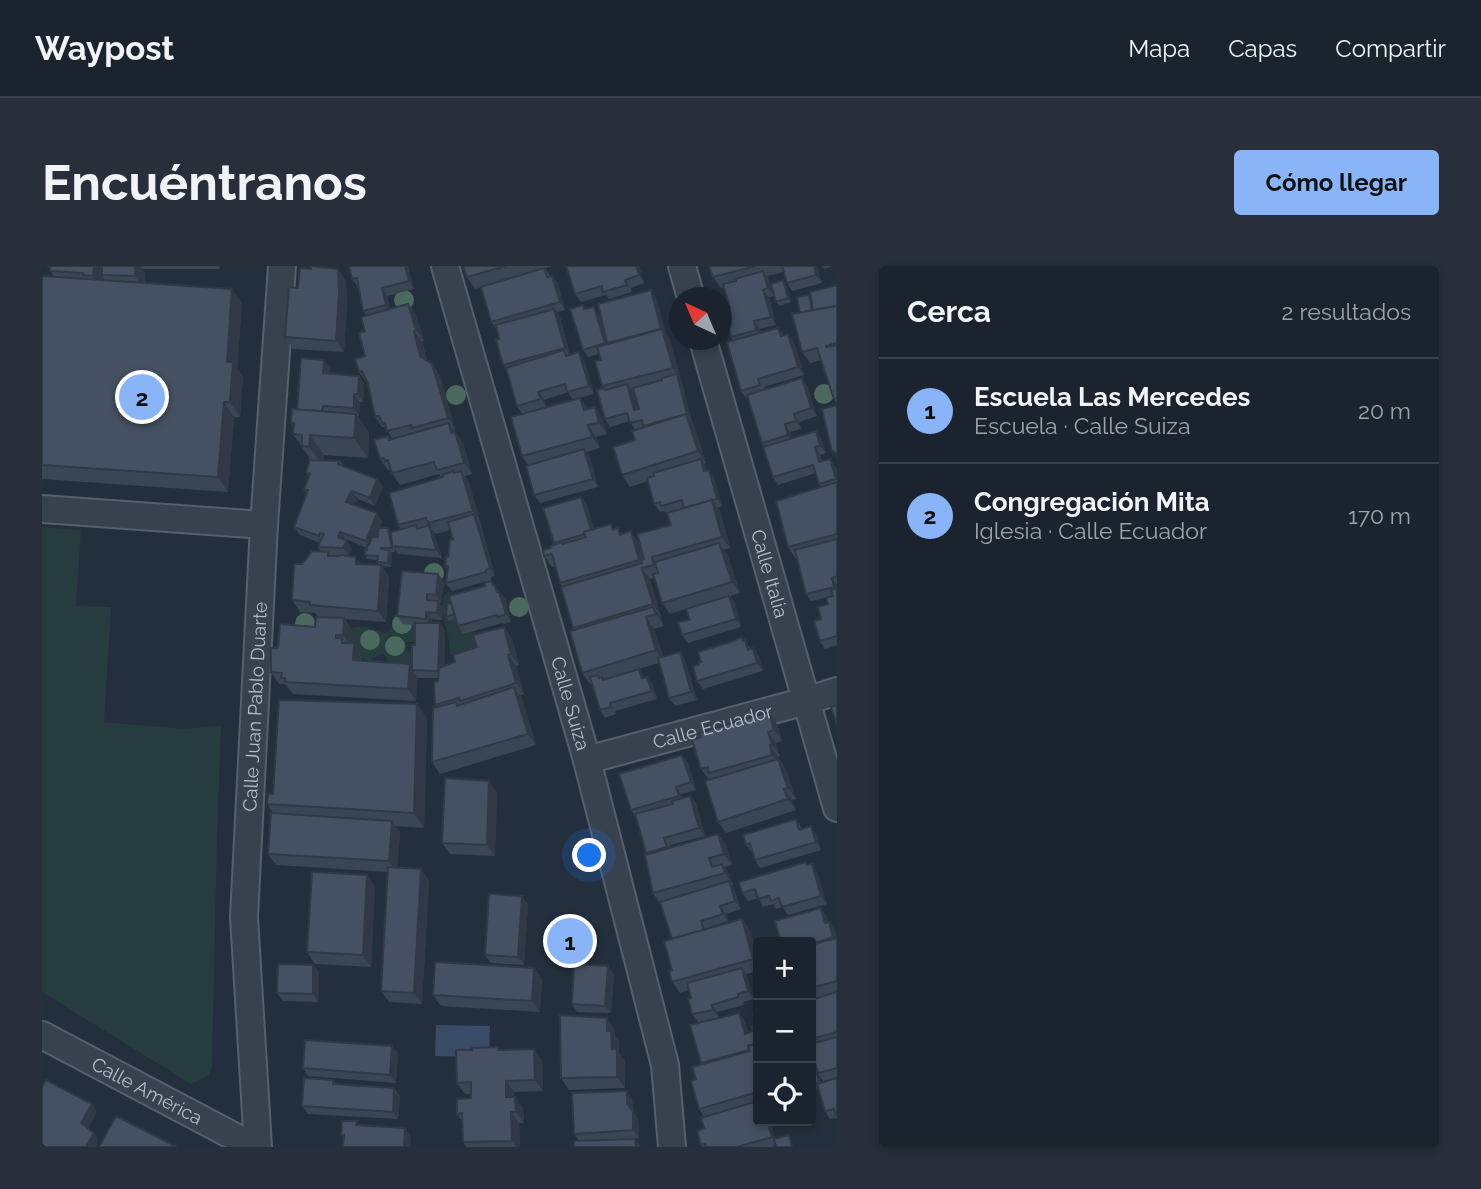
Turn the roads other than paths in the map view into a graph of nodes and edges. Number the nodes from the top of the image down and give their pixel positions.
1 (282, 266) edge
2 (445, 266) edge
3 (682, 266) edge
4 (688, 287) edge
5 (706, 350) edge
6 (42, 509) edge
7 (264, 525) junction
8 (837, 691) edge
9 (806, 702) junction
10 (587, 760) junction
11 (837, 808) edge
12 (42, 1036) edge
13 (256, 1147) edge
14 (672, 1147) edge

1 - 7 street, Calle Juan Pablo Duarte
2 - 10 street, Calle Suiza
3 - 4 street
5 - 9 street, Calle Italia
6 - 7 street
7 - 13 street, Calle Juan Pablo Duarte
8 - 9 street, Calle Ecuador
9 - 10 street, Calle Ecuador
9 - 11 street, Calle Italia
10 - 14 street, Calle Suiza
12 - 13 street, Calle América

